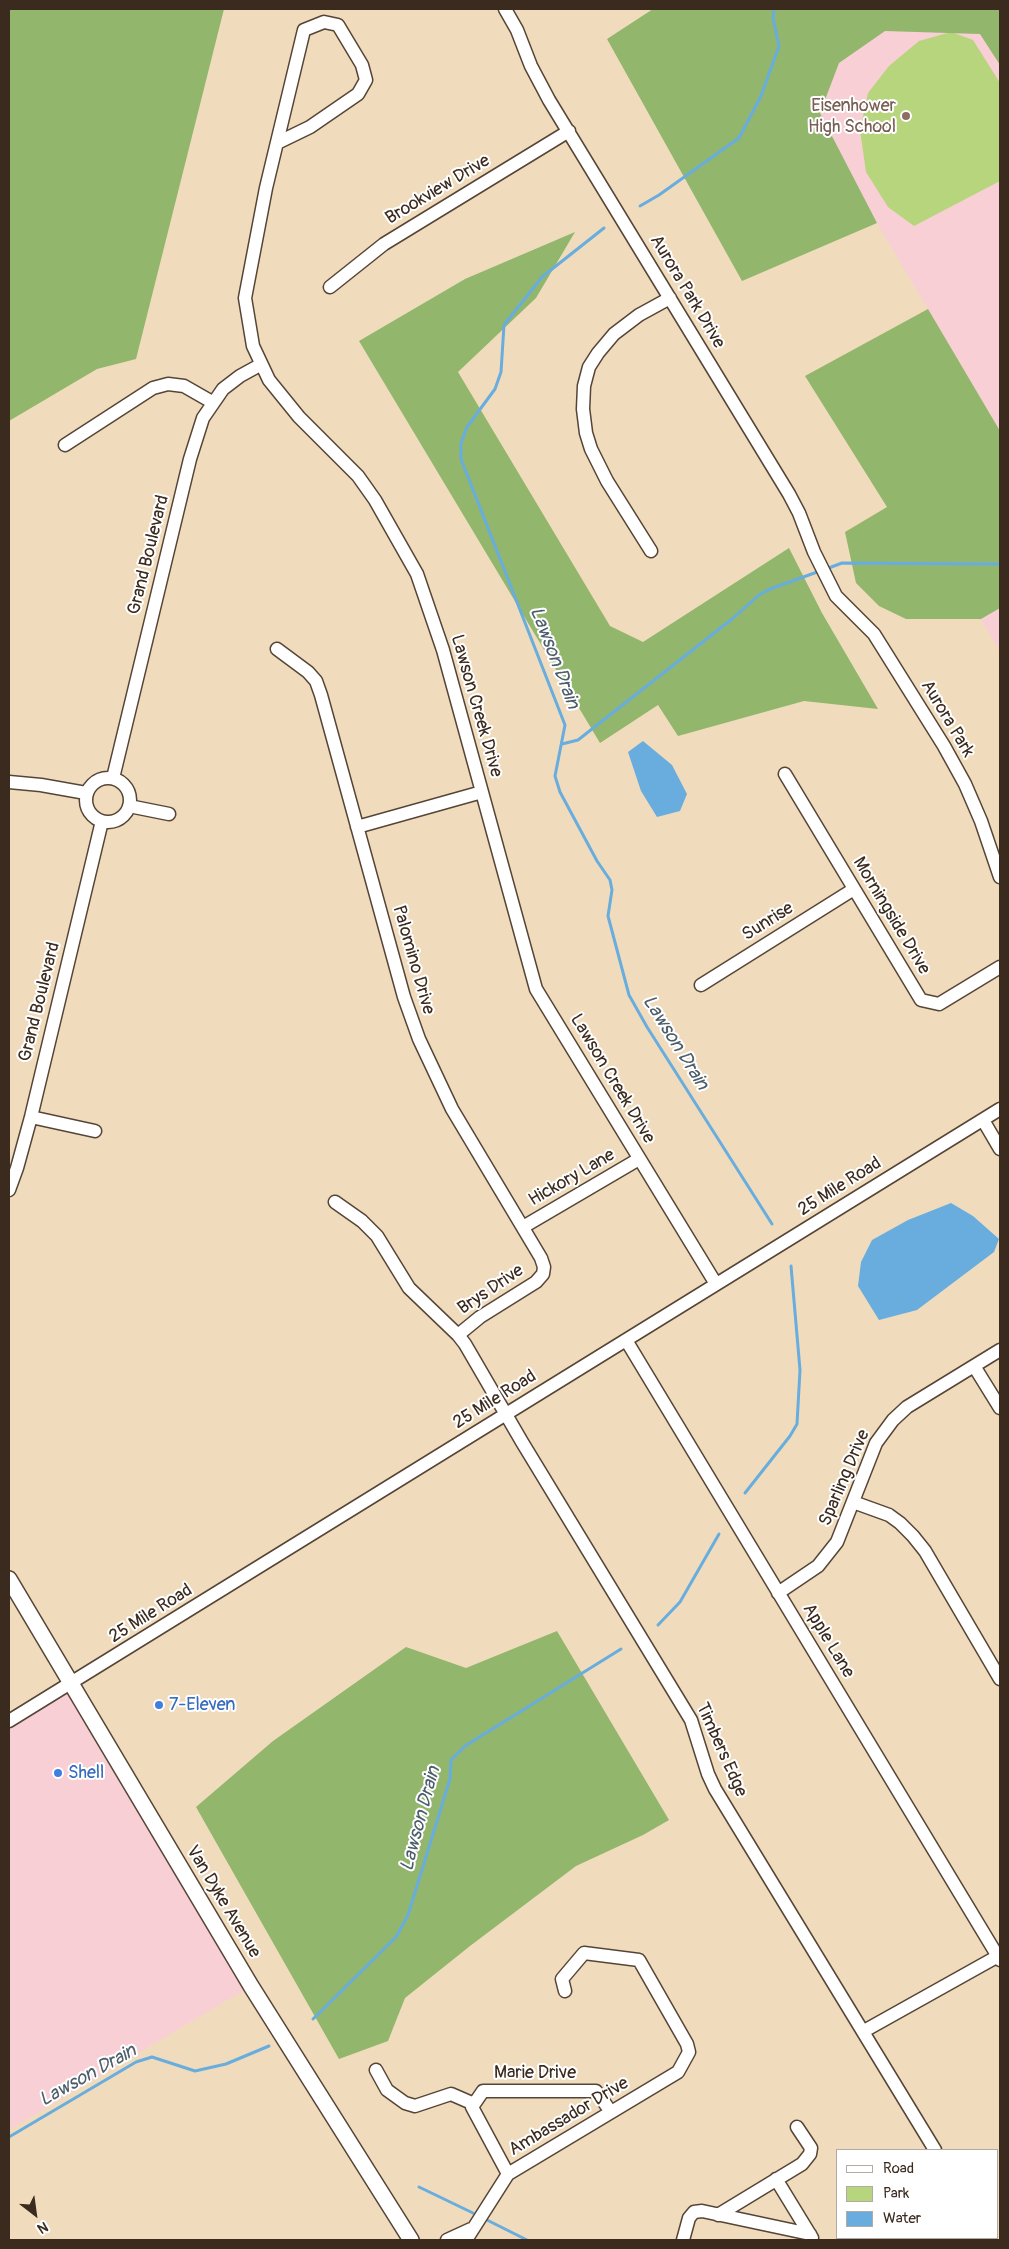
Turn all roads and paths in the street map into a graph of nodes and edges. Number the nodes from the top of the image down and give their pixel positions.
1 (505, 9) edge
2 (569, 131) junction
3 (277, 142) junction
4 (330, 287) dead end
5 (670, 298) junction
6 (260, 364) junction
7 (212, 402) junction
8 (65, 445) dead end
9 (651, 551) dead end
10 (836, 596) joint
11 (277, 649) dead end
12 (785, 774) dead end
13 (113, 778) junction
14 (9, 782) edge
15 (482, 792) junction
16 (86, 794) junction
17 (129, 806) junction
18 (169, 814) dead end
19 (102, 821) junction
20 (357, 827) junction
21 (1000, 877) edge
22 (854, 889) junction
23 (1000, 967) edge
24 (701, 985) dead end
25 (999, 1112) edge
26 (31, 1117) junction
27 (983, 1120) junction
28 (95, 1131) dead end
29 (1000, 1149) edge
30 (639, 1159) junction
31 (9, 1190) edge
32 (335, 1202) dead end
33 (523, 1227) junction
34 (543, 1274) joint
35 (716, 1284) junction
36 (458, 1335) junction
37 (626, 1340) junction
38 (1000, 1350) edge
39 (974, 1366) junction
40 (1000, 1408) edge
41 (506, 1415) junction
42 (854, 1502) junction
43 (9, 1579) edge
44 (778, 1593) junction
45 (1000, 1679) edge
46 (71, 1684) junction
47 (9, 1721) edge
48 (1000, 1957) edge
49 (565, 1991) dead end
50 (864, 2031) junction
51 (376, 2070) dead end
52 (474, 2104) junction
53 (611, 2112) junction
54 (798, 2127) dead end
55 (934, 2149) edge
56 (508, 2174) junction
57 (776, 2179) junction
58 (718, 2215) junction
59 (469, 2235) edge
60 (812, 2237) edge
61 (411, 2240) edge
62 (447, 2240) edge
63 (683, 2240) edge

1 - 2 street, Aurora Park Drive
2 - 4 street, Brookview Drive
2 - 5 street, Aurora Park Drive
3 - 3 street, Lawson Creek Drive
3 - 6 street, Lawson Creek Drive
5 - 9 street
5 - 10 street, Aurora Park Drive
6 - 7 street, Grand Boulevard
6 - 15 street, Lawson Creek Drive
7 - 8 street
7 - 13 street, Grand Boulevard
10 - 21 street, Aurora Park
11 - 20 street, Palomino Drive
12 - 22 street, Morningside Drive
13 - 16 street
13 - 17 street
14 - 16 street
15 - 20 street
15 - 30 street, Lawson Creek Drive
16 - 19 street
17 - 18 street
17 - 19 street
19 - 26 street, Grand Boulevard
20 - 33 street, Palomino Drive
22 - 23 street, Morningside Drive
22 - 24 street, Sunrise
25 - 27 street, 25 Mile Road
26 - 28 street
26 - 31 street, Grand Boulevard
27 - 29 street
27 - 35 street, 25 Mile Road
30 - 33 street, Hickory Lane
30 - 35 street, Lawson Creek Drive
32 - 36 street, Timbers Edge
33 - 34 street, Palomino Drive
34 - 36 street, Brys Drive
35 - 37 street, 25 Mile Road
36 - 41 street, Timbers Edge
37 - 41 street, 25 Mile Road
37 - 44 street, Apple Lane
38 - 39 street, Sparling Drive
39 - 40 street
39 - 42 street, Sparling Drive
41 - 46 street, 25 Mile Road
41 - 50 street, Timbers Edge
42 - 44 street, Sparling Drive
42 - 45 street
43 - 46 main road, Van Dyke Avenue
44 - 48 street, Apple Lane
46 - 47 street, 25 Mile Road
46 - 61 main road, Van Dyke Avenue
48 - 50 street
49 - 53 street, Ambassador Drive
50 - 55 street, Timbers Edge
51 - 52 street
52 - 53 street, Marie Drive
52 - 56 street
53 - 56 street, Ambassador Drive
54 - 57 street
56 - 59 street, Ambassador Drive
57 - 58 street
57 - 60 street
58 - 60 street
58 - 63 street
59 - 62 street, Ambassador Drive

